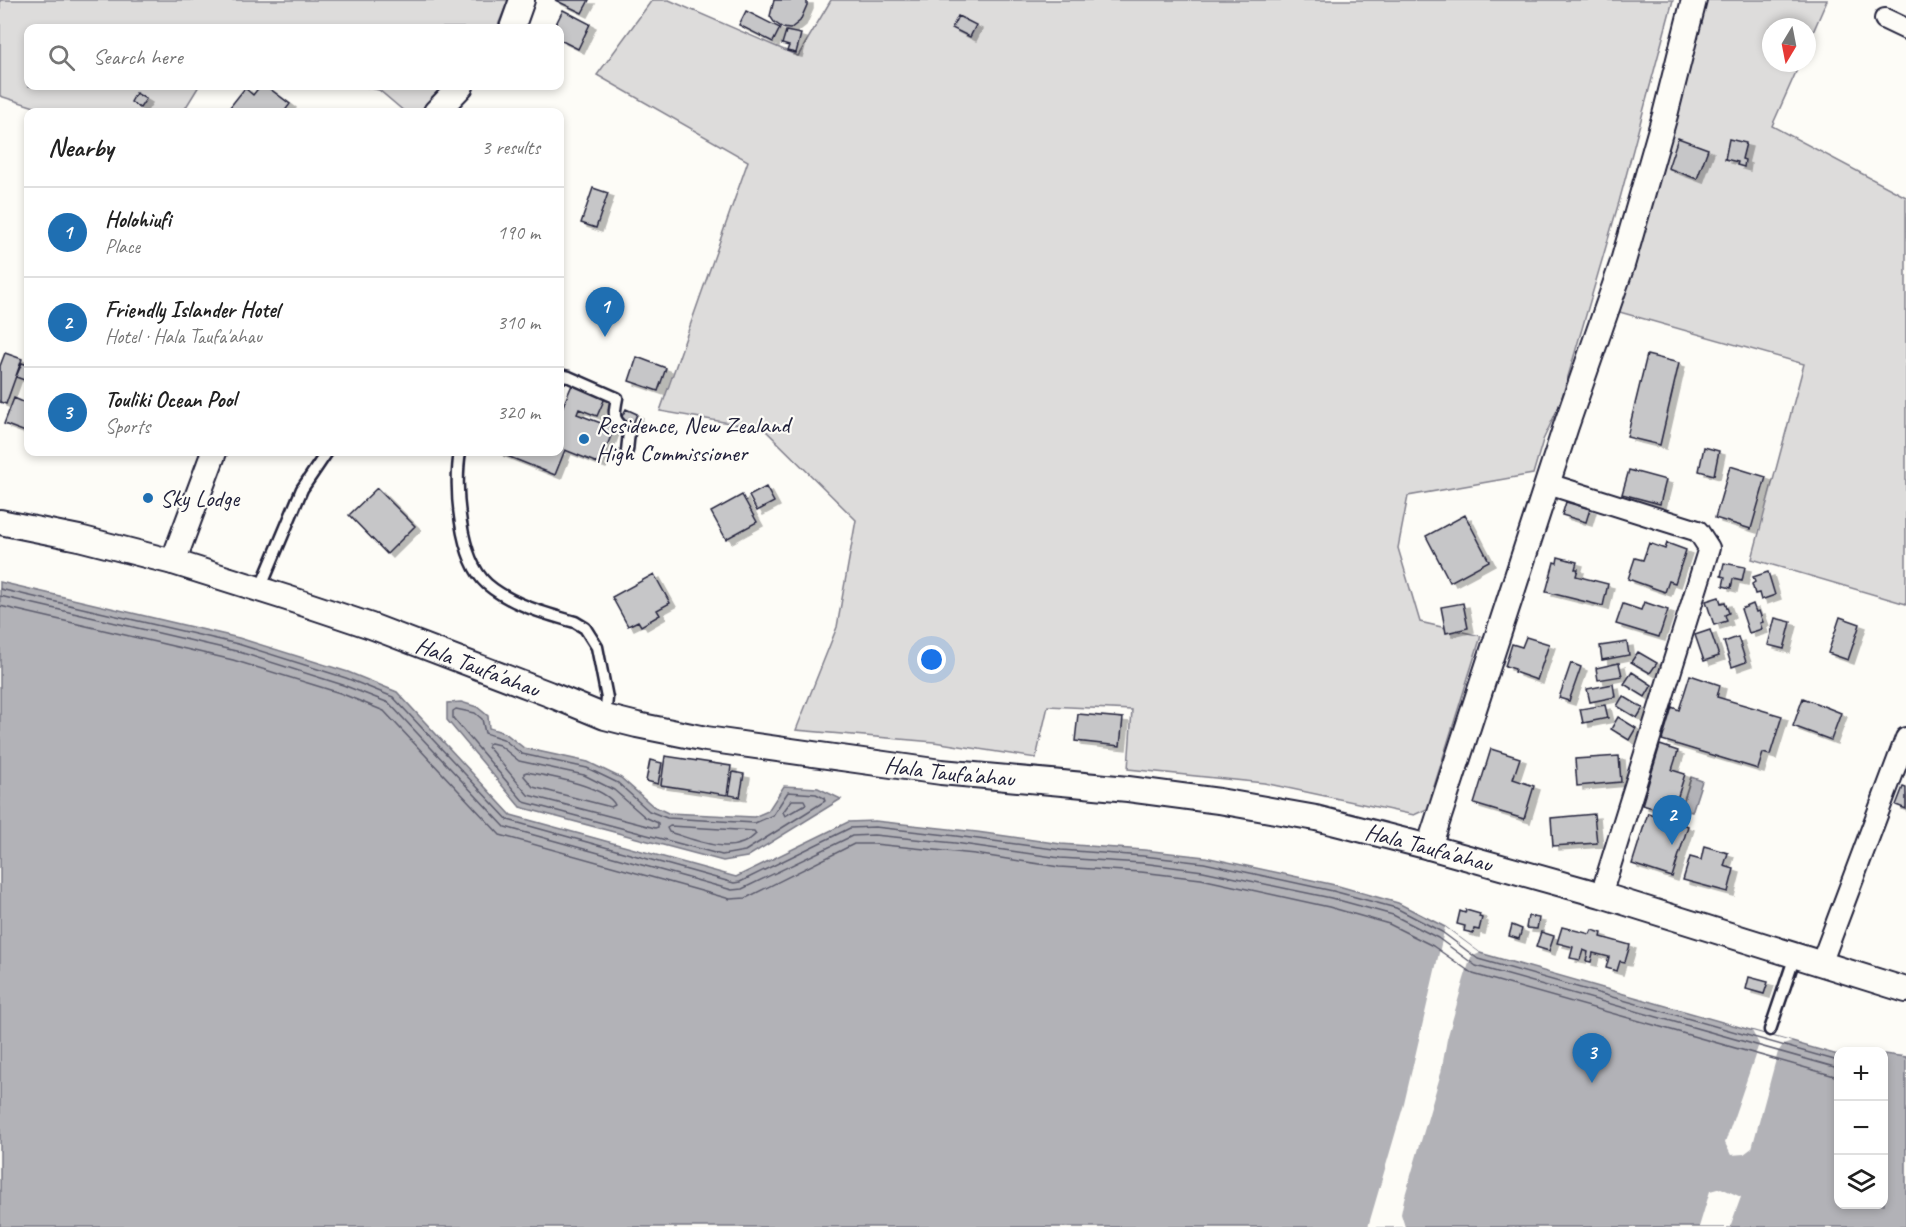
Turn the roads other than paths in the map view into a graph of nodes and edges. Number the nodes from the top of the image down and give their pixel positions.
1 (522, 0) edge
2 (1694, 0) edge
3 (1885, 19) dead end
4 (513, 24) edge
5 (1906, 29) edge
6 (457, 90) edge
7 (440, 108) edge
8 (564, 376) edge
9 (627, 451) dead end
10 (213, 456) edge
11 (324, 456) edge
12 (459, 456) edge
13 (1548, 484) junction
14 (0, 522) edge
15 (173, 562) junction
16 (260, 589) junction
17 (605, 717) junction
18 (1906, 738) edge
19 (1429, 847) junction
20 (1601, 895) junction
21 (1795, 956) junction
22 (1821, 964) junction
23 (1906, 990) edge
24 (1770, 1030) dead end

1 - 4 street
2 - 13 street
3 - 5 street
6 - 7 street
8 - 9 lane
10 - 15 street
11 - 16 lane
12 - 17 lane
13 - 19 street
13 - 20 street
14 - 15 street, Hala Taufa'ahau
15 - 16 street, Hala Taufa'ahau
16 - 17 street, Hala Taufa'ahau
17 - 19 street, Hala Taufa'ahau
18 - 22 street
19 - 20 street, Hala Taufa'ahau
20 - 21 street, Hala Taufa'ahau
21 - 22 street, Hala Taufa'ahau
21 - 24 lane
22 - 23 street, Hala Taufa'ahau

